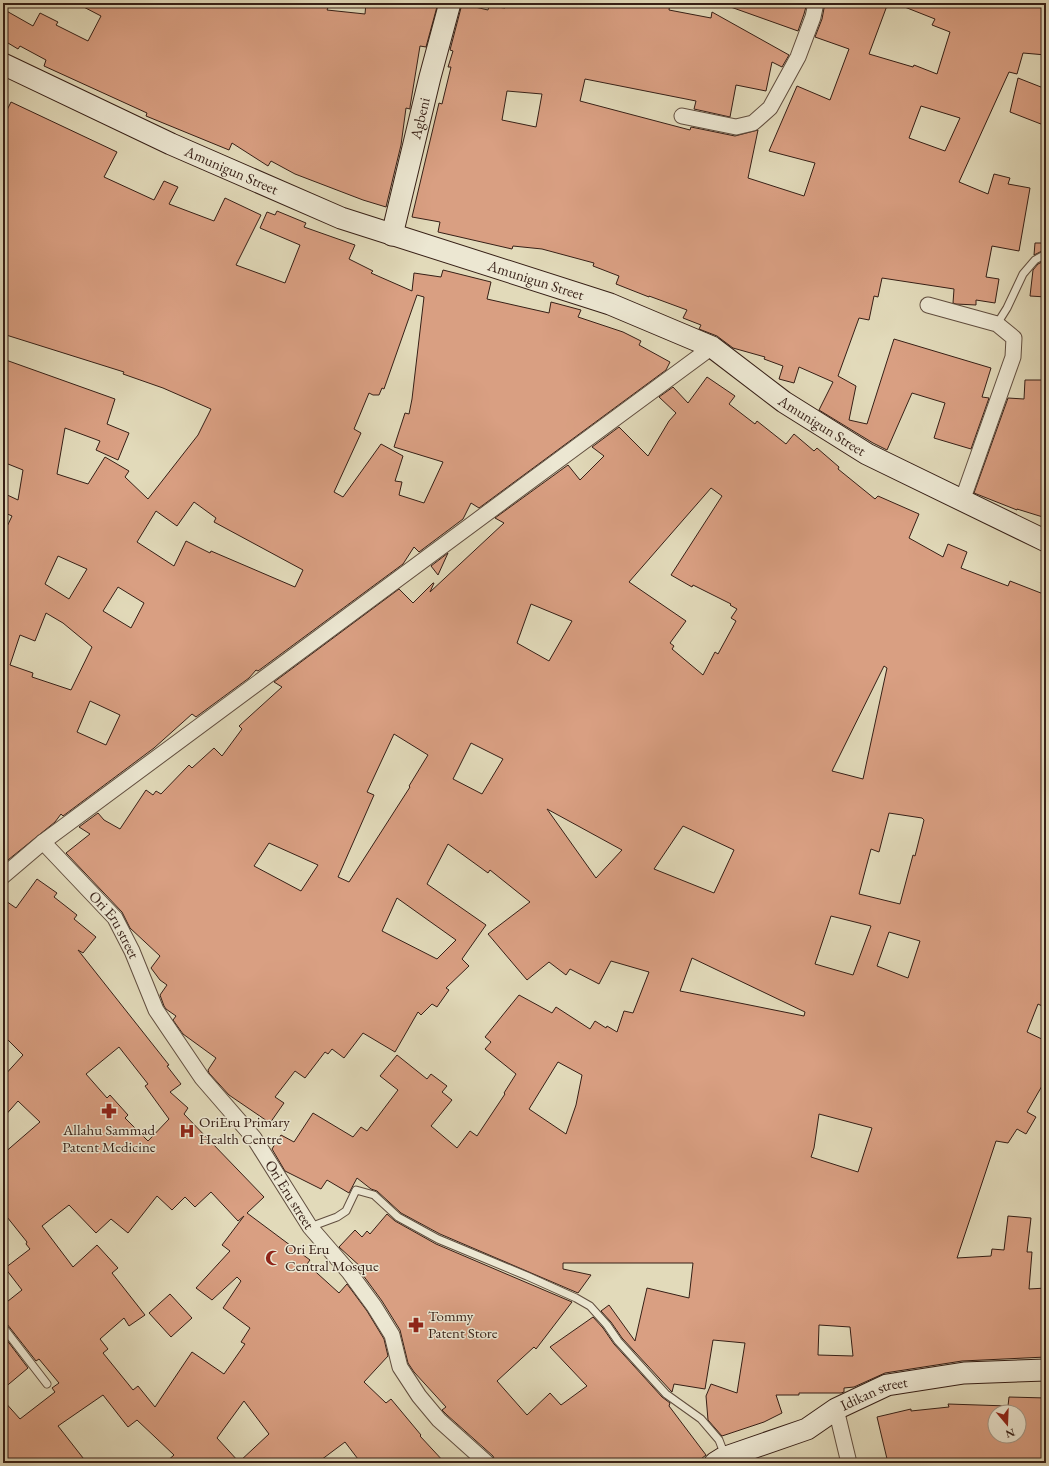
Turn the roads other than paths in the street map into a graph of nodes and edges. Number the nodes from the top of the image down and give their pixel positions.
1 (450, 3) edge
2 (816, 3) edge
3 (3, 64) edge
4 (682, 116) dead end
5 (392, 235) junction
6 (1046, 254) edge
7 (928, 305) dead end
8 (996, 324) junction
9 (712, 347) junction
10 (962, 501) junction
11 (1046, 541) edge
12 (43, 842) junction
13 (3, 876) edge
14 (310, 1227) junction
15 (3, 1327) edge
16 (1046, 1370) edge
17 (47, 1384) dead end
18 (836, 1409) junction
19 (719, 1461) edge
20 (487, 1463) edge
21 (849, 1463) edge

1 - 5 main road, Agbeni
2 - 4 street
3 - 5 main road, Amunigun Street
5 - 9 main road, Amunigun Street
6 - 8 lane
7 - 8 street
8 - 10 street
9 - 10 main road, Amunigun Street
9 - 12 street
10 - 11 main road, Amunigun Street
12 - 13 street
12 - 14 street, Ori Eru street
14 - 19 lane
14 - 20 street, Ori Eru street
15 - 17 lane
16 - 18 main road, Idikan street
18 - 19 main road, Idikan street
18 - 21 street

